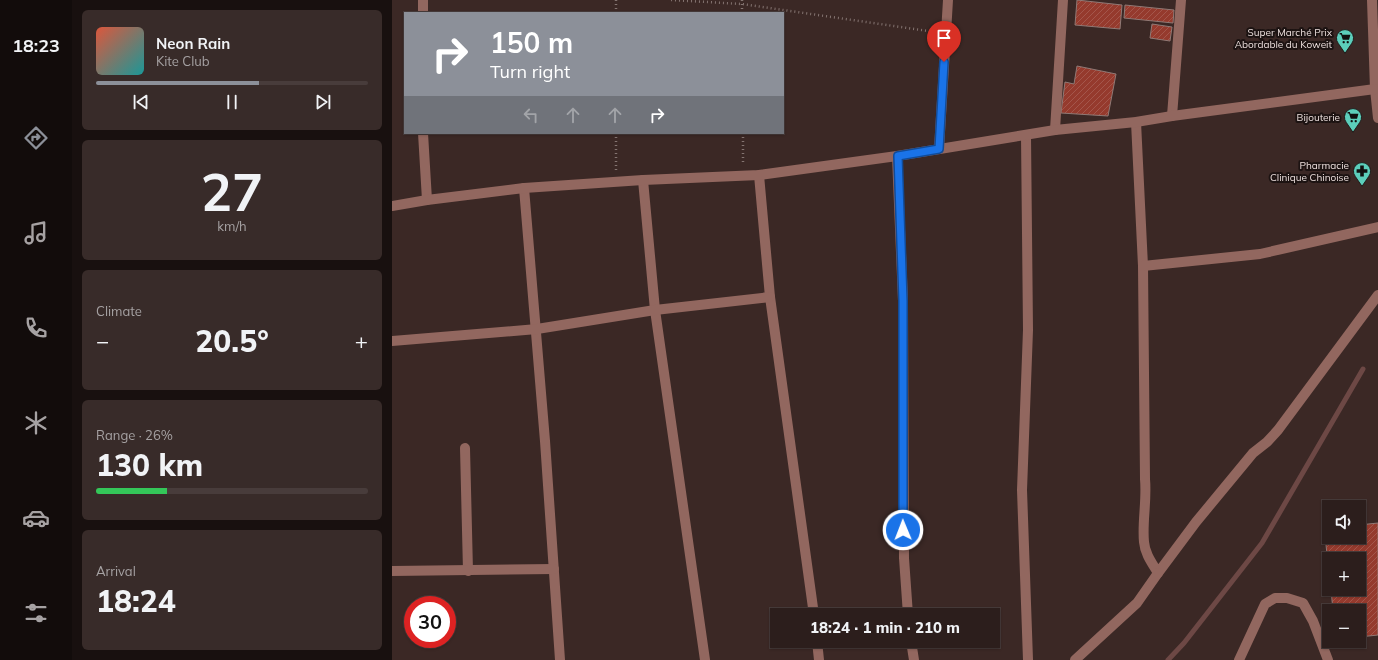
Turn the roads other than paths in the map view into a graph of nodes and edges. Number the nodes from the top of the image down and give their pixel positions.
1 (423, 0) edge
2 (948, 0) edge
3 (1063, 0) edge
4 (1181, 0) edge
5 (1372, 0) edge
6 (423, 12) edge
7 (1375, 89) junction
8 (1172, 116) junction
9 (1378, 118) edge
10 (1136, 122) junction
11 (1055, 130) junction
12 (423, 134) edge
13 (1026, 136) junction
14 (939, 149) junction
15 (898, 156) junction
16 (758, 175) junction
17 (643, 180) junction
18 (524, 188) junction
19 (427, 200) junction
20 (392, 206) edge
21 (1378, 227) edge
22 (1143, 266) junction
23 (1378, 295) edge
24 (770, 297) junction
25 (655, 310) junction
26 (537, 329) junction
27 (392, 340) edge
28 (465, 448) dead end
29 (468, 570) junction
30 (554, 570) junction
31 (392, 572) edge
32 (1158, 573) junction
33 (813, 608) edge
34 (908, 608) edge
35 (818, 648) edge
36 (912, 648) edge
37 (560, 660) edge
38 (705, 660) edge
39 (819, 660) edge
40 (914, 660) edge
41 (1028, 660) edge
42 (1075, 660) edge
43 (1239, 660) edge
44 (1328, 660) edge

1 - 6 street
2 - 14 street
3 - 11 street
4 - 8 street
5 - 7 street
7 - 8 street
7 - 9 street
8 - 10 street
10 - 11 street
10 - 22 street
11 - 13 street
12 - 19 street
13 - 14 street
13 - 41 street
14 - 15 street
15 - 16 street
15 - 34 street
16 - 17 street
16 - 24 street
17 - 18 street
17 - 25 street
18 - 19 street
18 - 26 street
19 - 20 street
21 - 22 street
22 - 32 street
23 - 32 street
24 - 25 street
24 - 33 street
25 - 26 street
25 - 38 street
26 - 27 street
26 - 30 street
28 - 29 street
29 - 30 street
29 - 31 street
30 - 37 street
32 - 42 street
35 - 39 street
36 - 40 street
43 - 44 street

